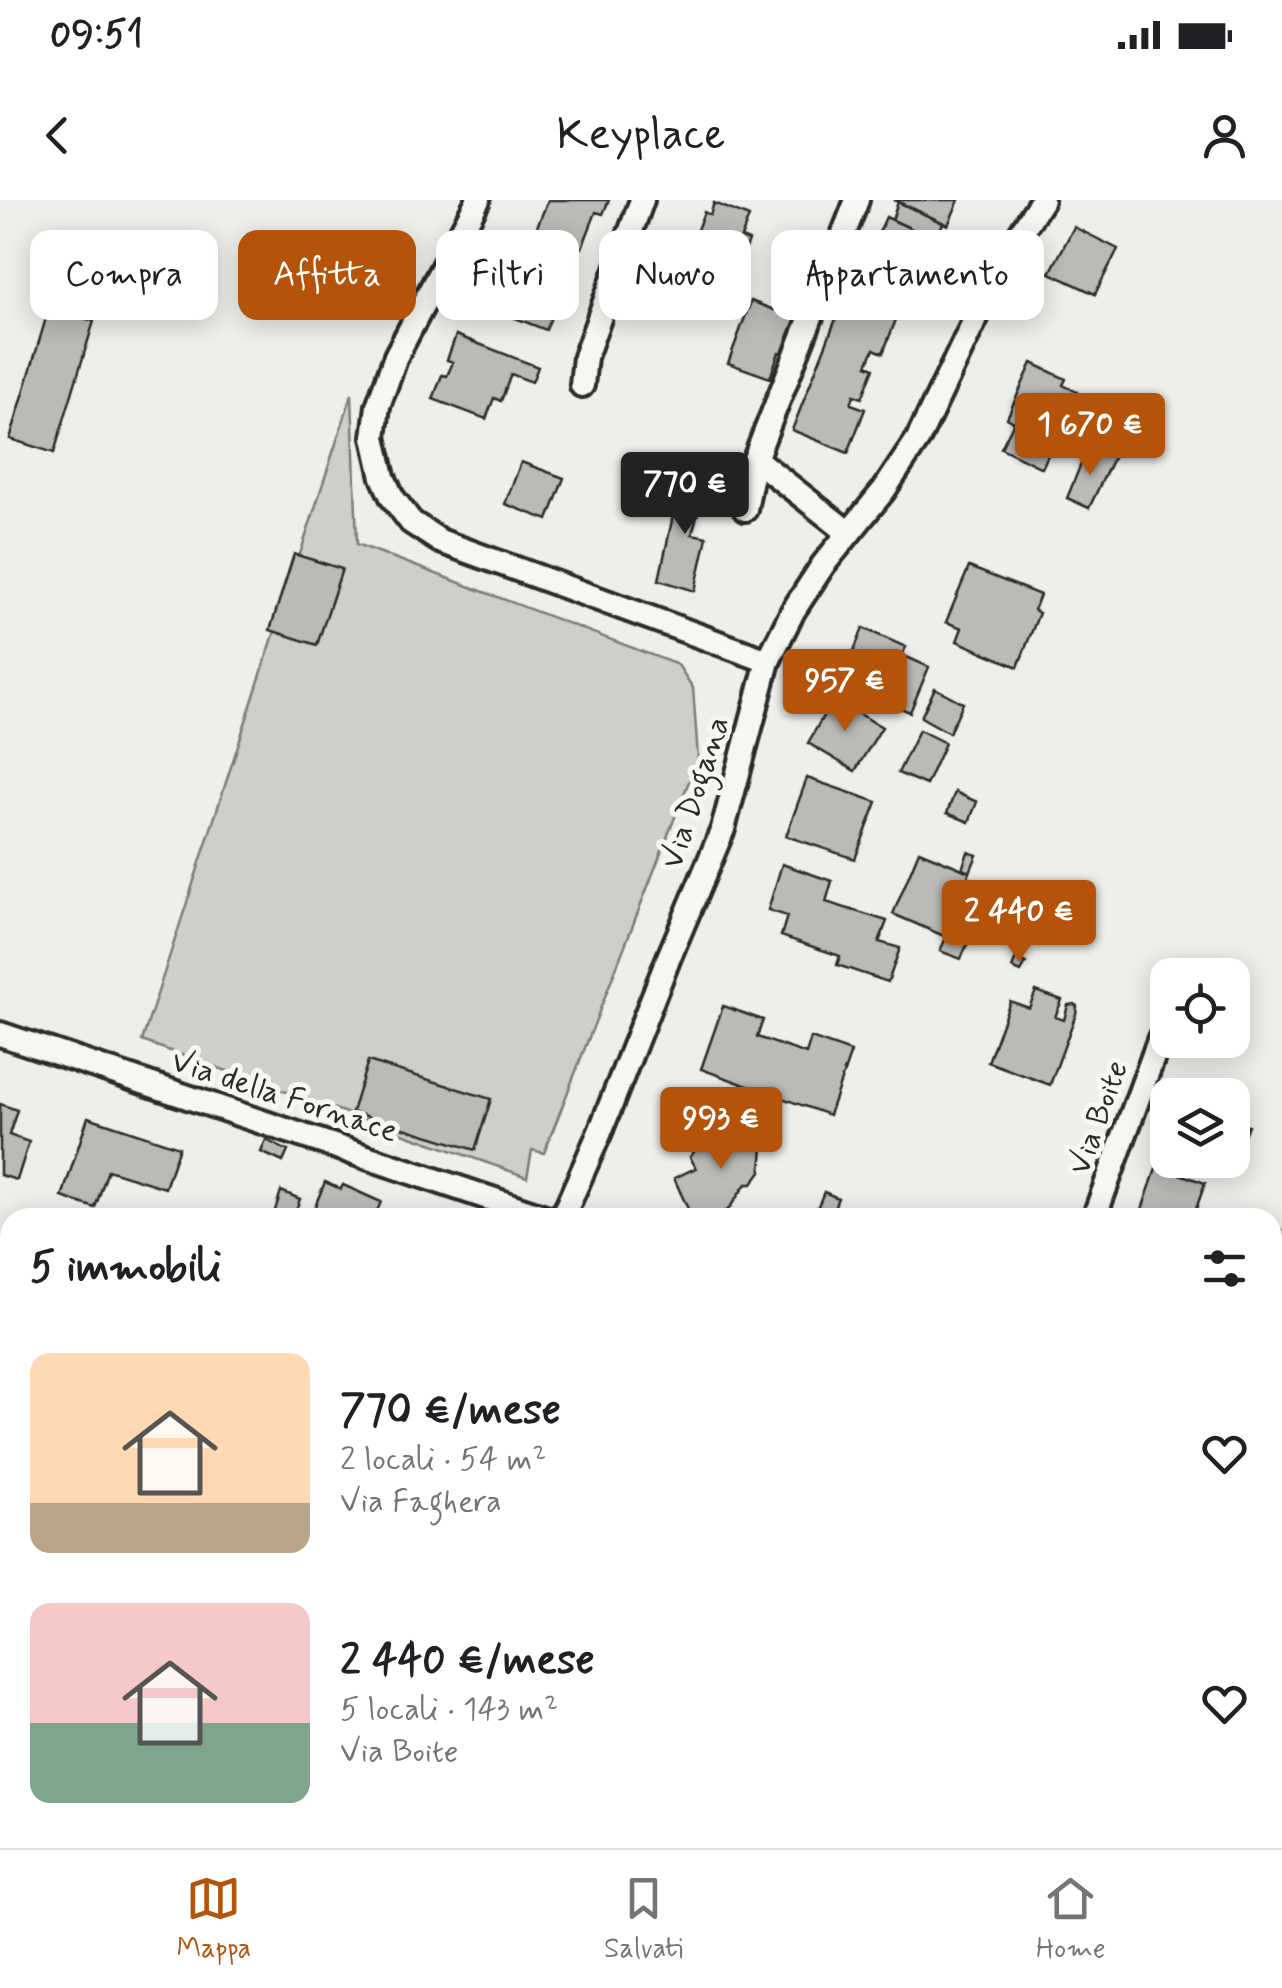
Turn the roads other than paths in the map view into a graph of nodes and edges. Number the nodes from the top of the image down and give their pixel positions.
1 (478, 200) edge
2 (642, 200) edge
3 (857, 200) edge
4 (1042, 200) edge
5 (582, 384) dead end
6 (755, 459) junction
7 (745, 509) dead end
8 (849, 532) junction
9 (768, 661) junction
10 (0, 1034) edge
11 (1153, 1058) edge
12 (518, 1208) edge
13 (566, 1208) edge
14 (1098, 1208) edge

1 - 9 street
2 - 5 street
3 - 6 street
4 - 8 street, Via Dogana
6 - 7 street
6 - 8 street
8 - 9 street, Via Dogana
9 - 13 street, Via Dogana
10 - 12 street, Via della Fornace
11 - 14 street, Via Boite

